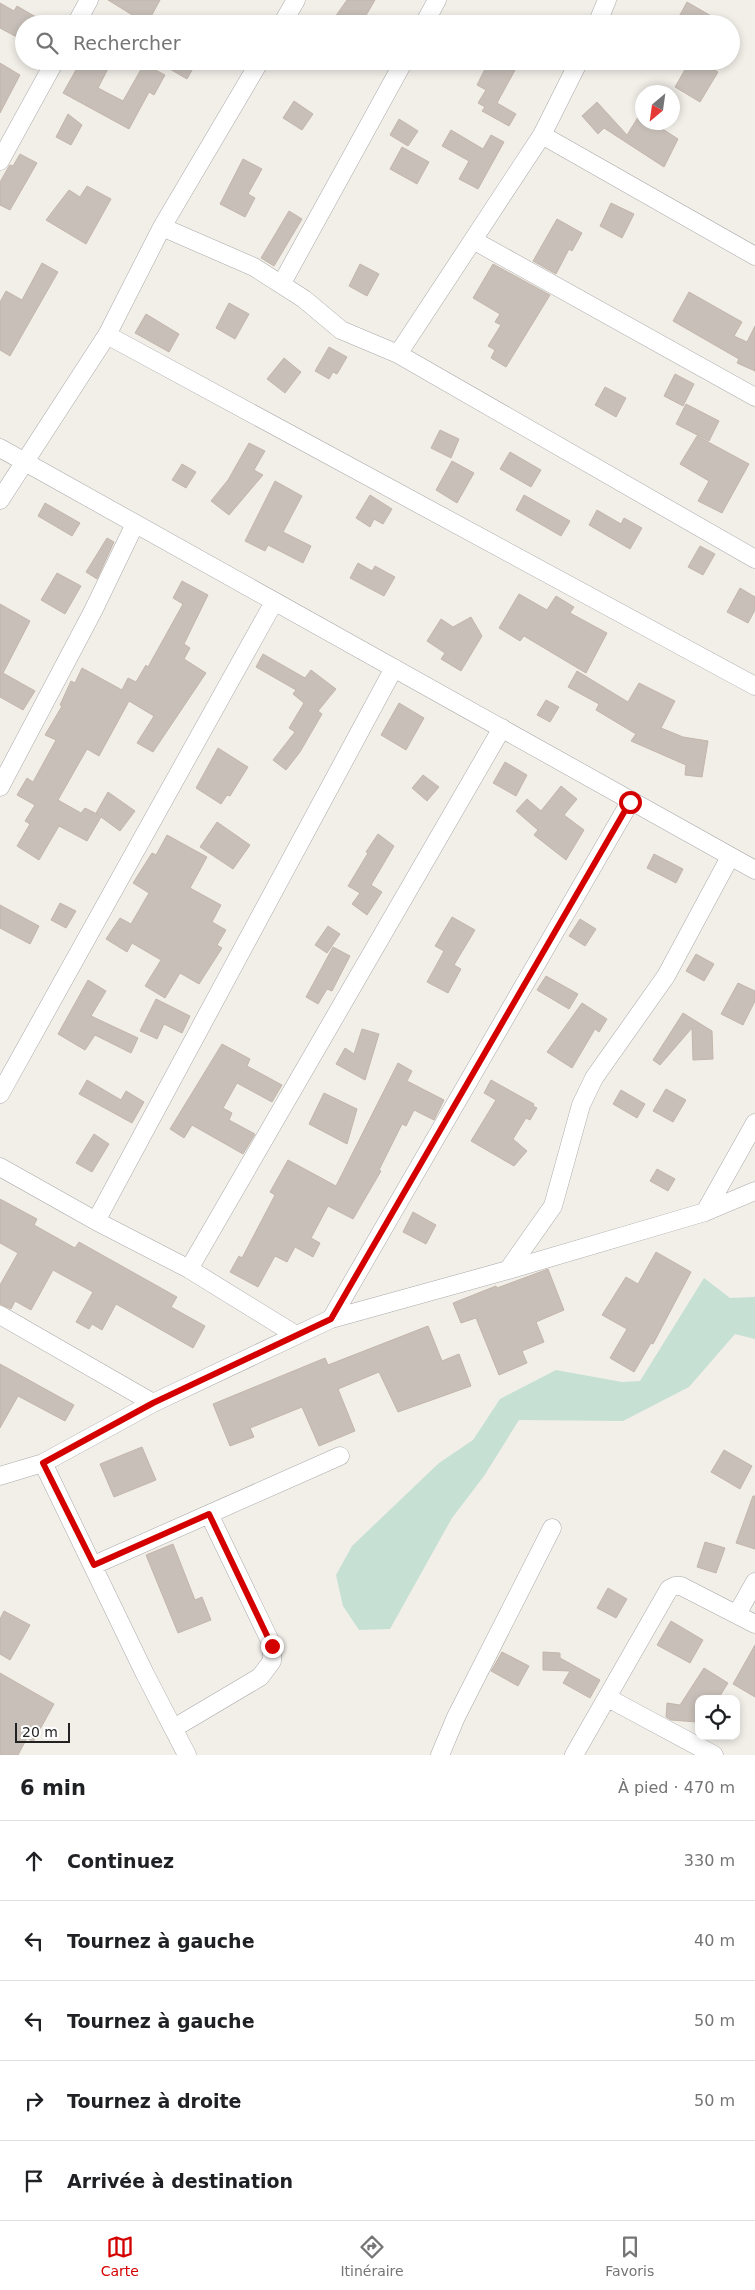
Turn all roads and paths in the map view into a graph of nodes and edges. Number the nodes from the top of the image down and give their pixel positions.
1 (90, 0) edge
2 (296, 0) edge
3 (437, 0) edge
4 (607, 0) edge
5 (81, 15) edge
6 (287, 15) edge
7 (429, 15) edge
8 (600, 15) edge
9 (51, 70) edge
10 (255, 70) edge
11 (399, 70) edge
12 (574, 70) edge
13 (542, 135) junction
14 (0, 161) edge
15 (162, 227) junction
16 (473, 240) junction
17 (755, 256) edge
18 (282, 283) junction
19 (107, 335) junction
20 (398, 354) junction
21 (755, 397) edge
22 (0, 448) edge
23 (24, 462) junction
24 (0, 500) edge
25 (135, 524) junction
26 (755, 560) edge
27 (274, 602) junction
28 (394, 668) junction
29 (755, 686) edge
30 (502, 728) junction
31 (0, 787) edge
32 (630, 802) junction
33 (730, 857) junction
34 (755, 870) edge
35 (0, 1094) edge
36 (755, 1122) edge
37 (0, 1167) edge
38 (755, 1191) edge
39 (705, 1212) junction
40 (96, 1221) junction
41 (190, 1269) junction
42 (508, 1270) junction
43 (0, 1315) edge
44 (331, 1319) junction
45 (296, 1335) junction
46 (153, 1403) junction
47 (340, 1456) dead end
48 (43, 1463) junction
49 (0, 1476) edge
50 (209, 1514) junction
51 (552, 1528) dead end
52 (94, 1565) junction
53 (755, 1582) edge
54 (737, 1614) junction
55 (755, 1624) edge
56 (608, 1698) junction
57 (174, 1728) junction
58 (187, 1755) edge
59 (440, 1755) edge
60 (574, 1755) edge
61 (714, 1755) edge

1 - 5 street
2 - 6 street
3 - 7 street
4 - 8 street
9 - 14 street
10 - 15 street
11 - 18 street
12 - 13 street
13 - 16 street
13 - 17 street
15 - 18 street
15 - 19 street
16 - 20 street
16 - 21 street
18 - 20 street
19 - 23 street
19 - 29 street
20 - 26 street
22 - 23 street
23 - 24 street
23 - 25 street
25 - 27 street
25 - 31 street
27 - 28 street
27 - 35 street
28 - 30 street
28 - 40 street
30 - 32 street
30 - 41 street
32 - 33 street
32 - 44 street
33 - 34 street
33 - 42 street
36 - 39 street
37 - 40 street
38 - 39 street
39 - 42 street
40 - 41 street
41 - 45 street
42 - 44 street
43 - 46 street
44 - 45 street
45 - 46 street
46 - 48 street
47 - 50 street
48 - 49 street
48 - 52 street
50 - 52 street
50 - 57 street
51 - 59 street
52 - 57 street
53 - 54 street
54 - 55 street
54 - 56 street
56 - 60 street
56 - 61 street
57 - 58 street

